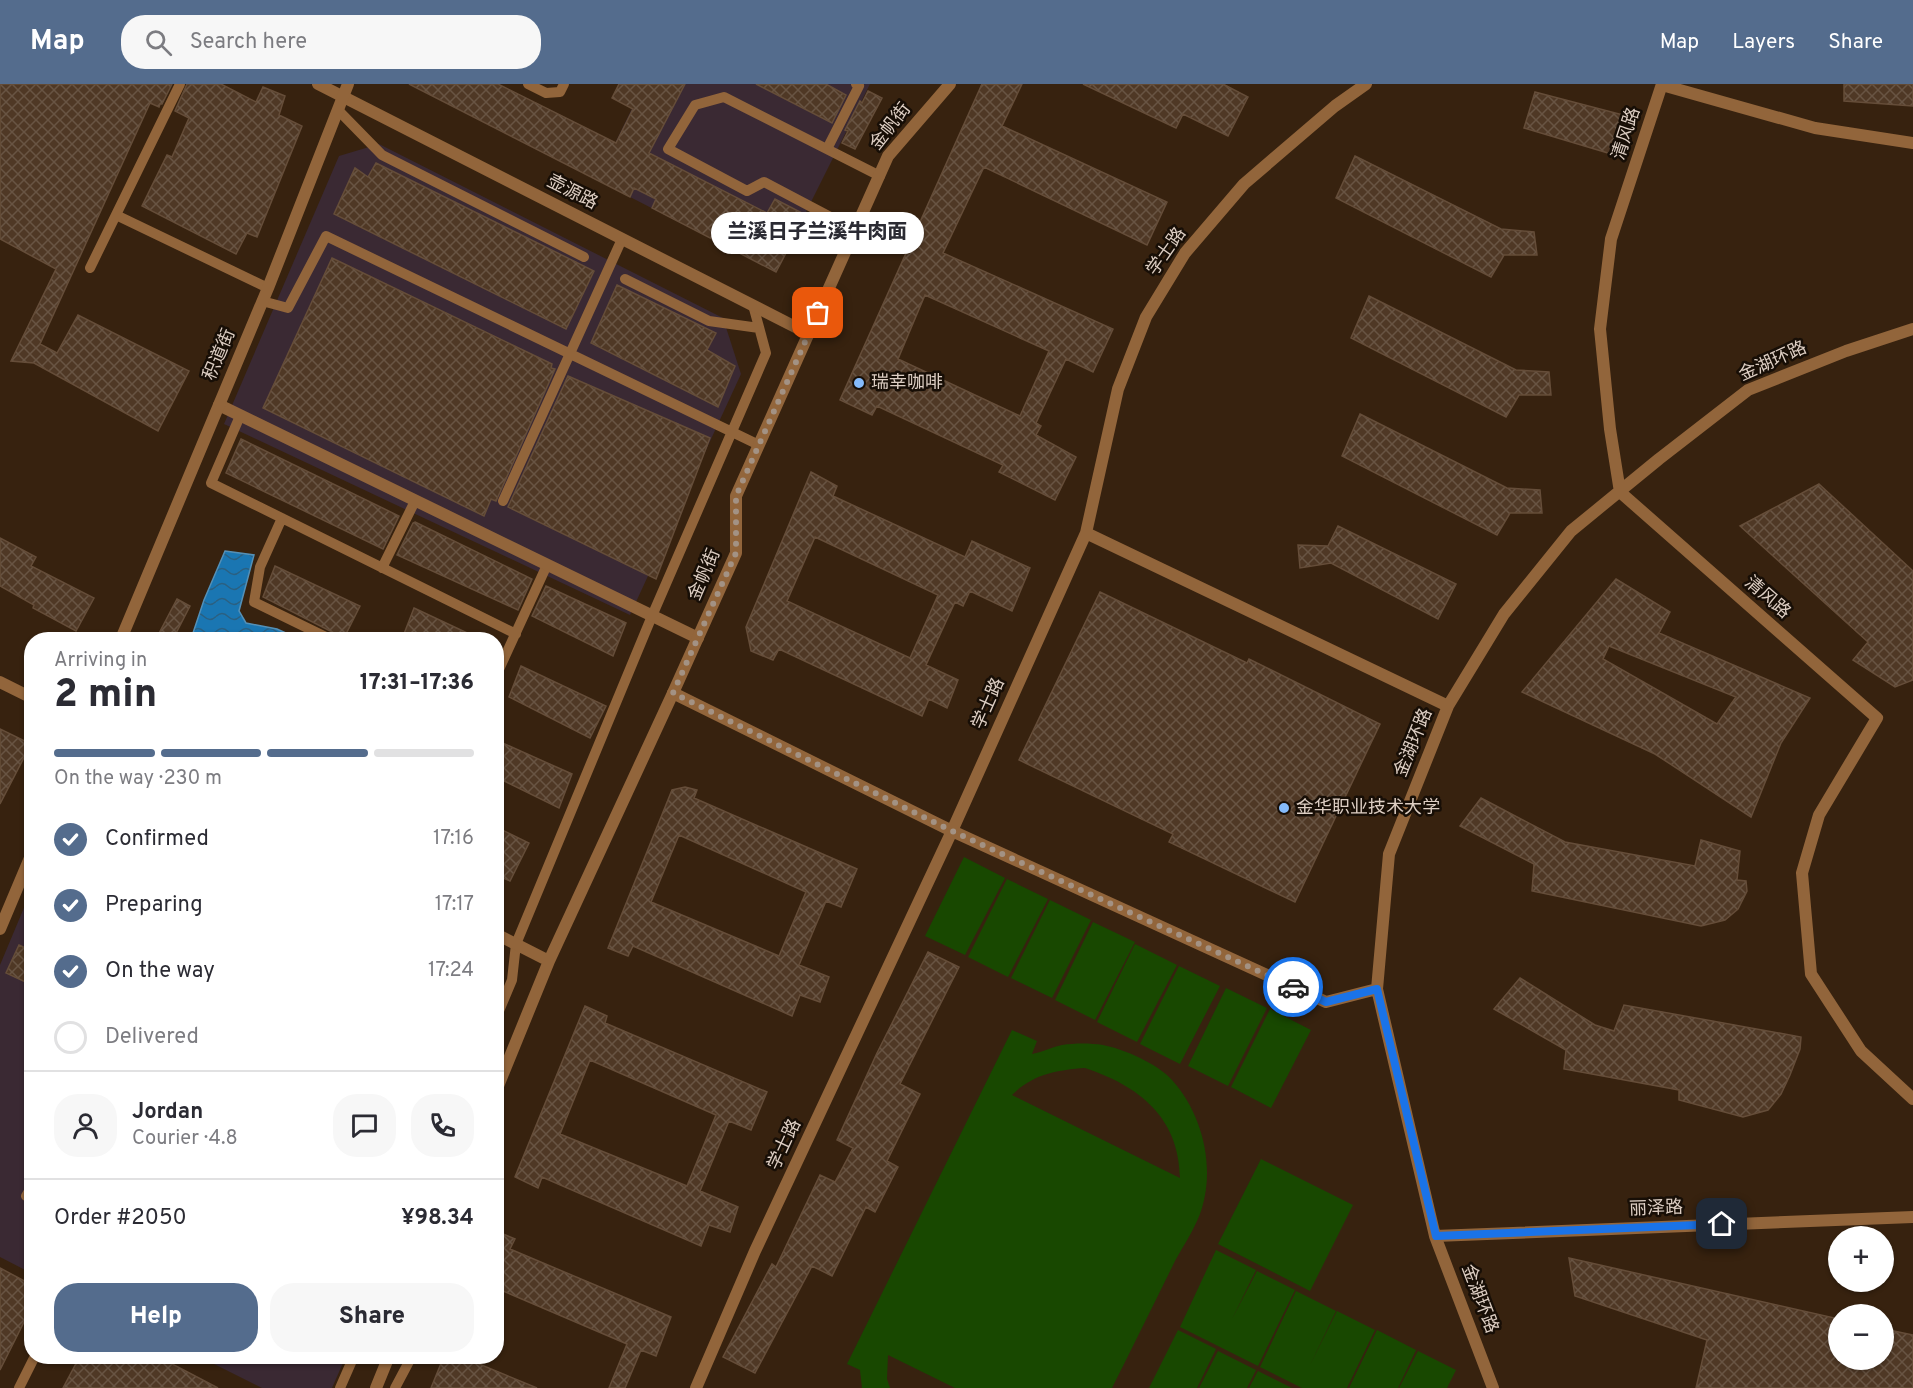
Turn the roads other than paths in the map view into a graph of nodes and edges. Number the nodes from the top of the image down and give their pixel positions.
1 (180, 84) edge
2 (318, 84) edge
3 (528, 84) edge
4 (564, 84) edge
5 (856, 84) edge
6 (950, 84) edge
7 (1366, 84) edge
8 (1662, 85) edge
9 (346, 90) edge
10 (338, 110) junction
11 (1913, 143) edge
12 (828, 149) junction
13 (880, 176) junction
14 (116, 215) junction
15 (855, 230) junction
16 (622, 239) junction
17 (584, 257) dead end
18 (90, 268) dead end
19 (625, 279) dead end
20 (268, 288) junction
21 (262, 301) junction
22 (753, 305) junction
23 (759, 328) junction
24 (1913, 329) edge
25 (809, 334) junction
26 (570, 354) junction
27 (219, 405) junction
28 (240, 416) junction
29 (732, 432) junction
30 (759, 445) junction
31 (1620, 492) junction
32 (415, 501) junction
33 (503, 501) dead end
34 (282, 518) junction
35 (1086, 533) junction
36 (547, 565) junction
37 (382, 568) junction
38 (652, 616) junction
39 (124, 632) edge
40 (316, 632) edge
41 (516, 634) junction
42 (698, 638) junction
43 (504, 659) edge
44 (0, 682) edge
45 (673, 693) junction
46 (24, 694) edge
47 (1448, 706) junction
48 (952, 831) junction
49 (24, 872) edge
50 (0, 928) edge
51 (504, 938) edge
52 (516, 944) junction
53 (549, 961) junction
54 (1377, 989) junction
55 (504, 1000) edge
56 (504, 1071) edge
57 (1913, 1099) edge
58 (1913, 1217) edge
59 (1436, 1236) junction
60 (31, 1364) edge
61 (350, 1364) edge
62 (386, 1364) edge
63 (408, 1364) edge
64 (19, 1388) edge
65 (340, 1388) edge
66 (376, 1388) edge
67 (395, 1388) edge
68 (696, 1388) edge
69 (1492, 1388) edge

1 - 14 lane
2 - 9 street, 壶源路
3 - 4 lane
5 - 12 lane
6 - 13 street, 金帆街
7 - 35 street, 学士路
8 - 11 street
8 - 31 street, 清风路
9 - 10 street, 积道街
9 - 16 street, 壶源路
10 - 17 lane
10 - 20 street, 积道街
12 - 13 lane
12 - 15 lane
13 - 15 street, 金帆街
14 - 18 lane
14 - 20 lane
15 - 25 street, 金帆街
16 - 22 street, 壶源路
16 - 26 lane
19 - 23 lane
20 - 21 street, 积道街
21 - 26 lane
21 - 27 street, 积道街
22 - 23 lane
22 - 25 street, 壶源路
23 - 29 lane
24 - 31 street, 金湖环路
25 - 30 street, 金帆街
26 - 29 lane
26 - 33 lane
27 - 28 street
27 - 39 street, 积道街
28 - 32 street
28 - 34 lane
29 - 30 lane
29 - 38 lane
30 - 42 street, 金帆街
31 - 47 street, 金湖环路
31 - 57 street, 清风路
32 - 36 street
32 - 37 lane
34 - 37 lane
34 - 40 lane
35 - 47 street
35 - 48 street, 学士路
36 - 38 street
36 - 41 lane
37 - 41 lane
38 - 42 street
38 - 52 lane
41 - 43 lane
42 - 45 street, 金帆街
44 - 46 street
45 - 48 street
45 - 53 street, 金帆街
47 - 54 street, 金湖环路
48 - 54 street
48 - 68 street, 学士路
49 - 50 street
51 - 52 street
52 - 53 street
52 - 55 lane
53 - 56 street, 金帆街
54 - 59 street, 金湖环路
58 - 59 street, 丽泽路
59 - 69 street, 金湖环路
60 - 64 lane
61 - 65 lane
62 - 66 street
63 - 67 lane

